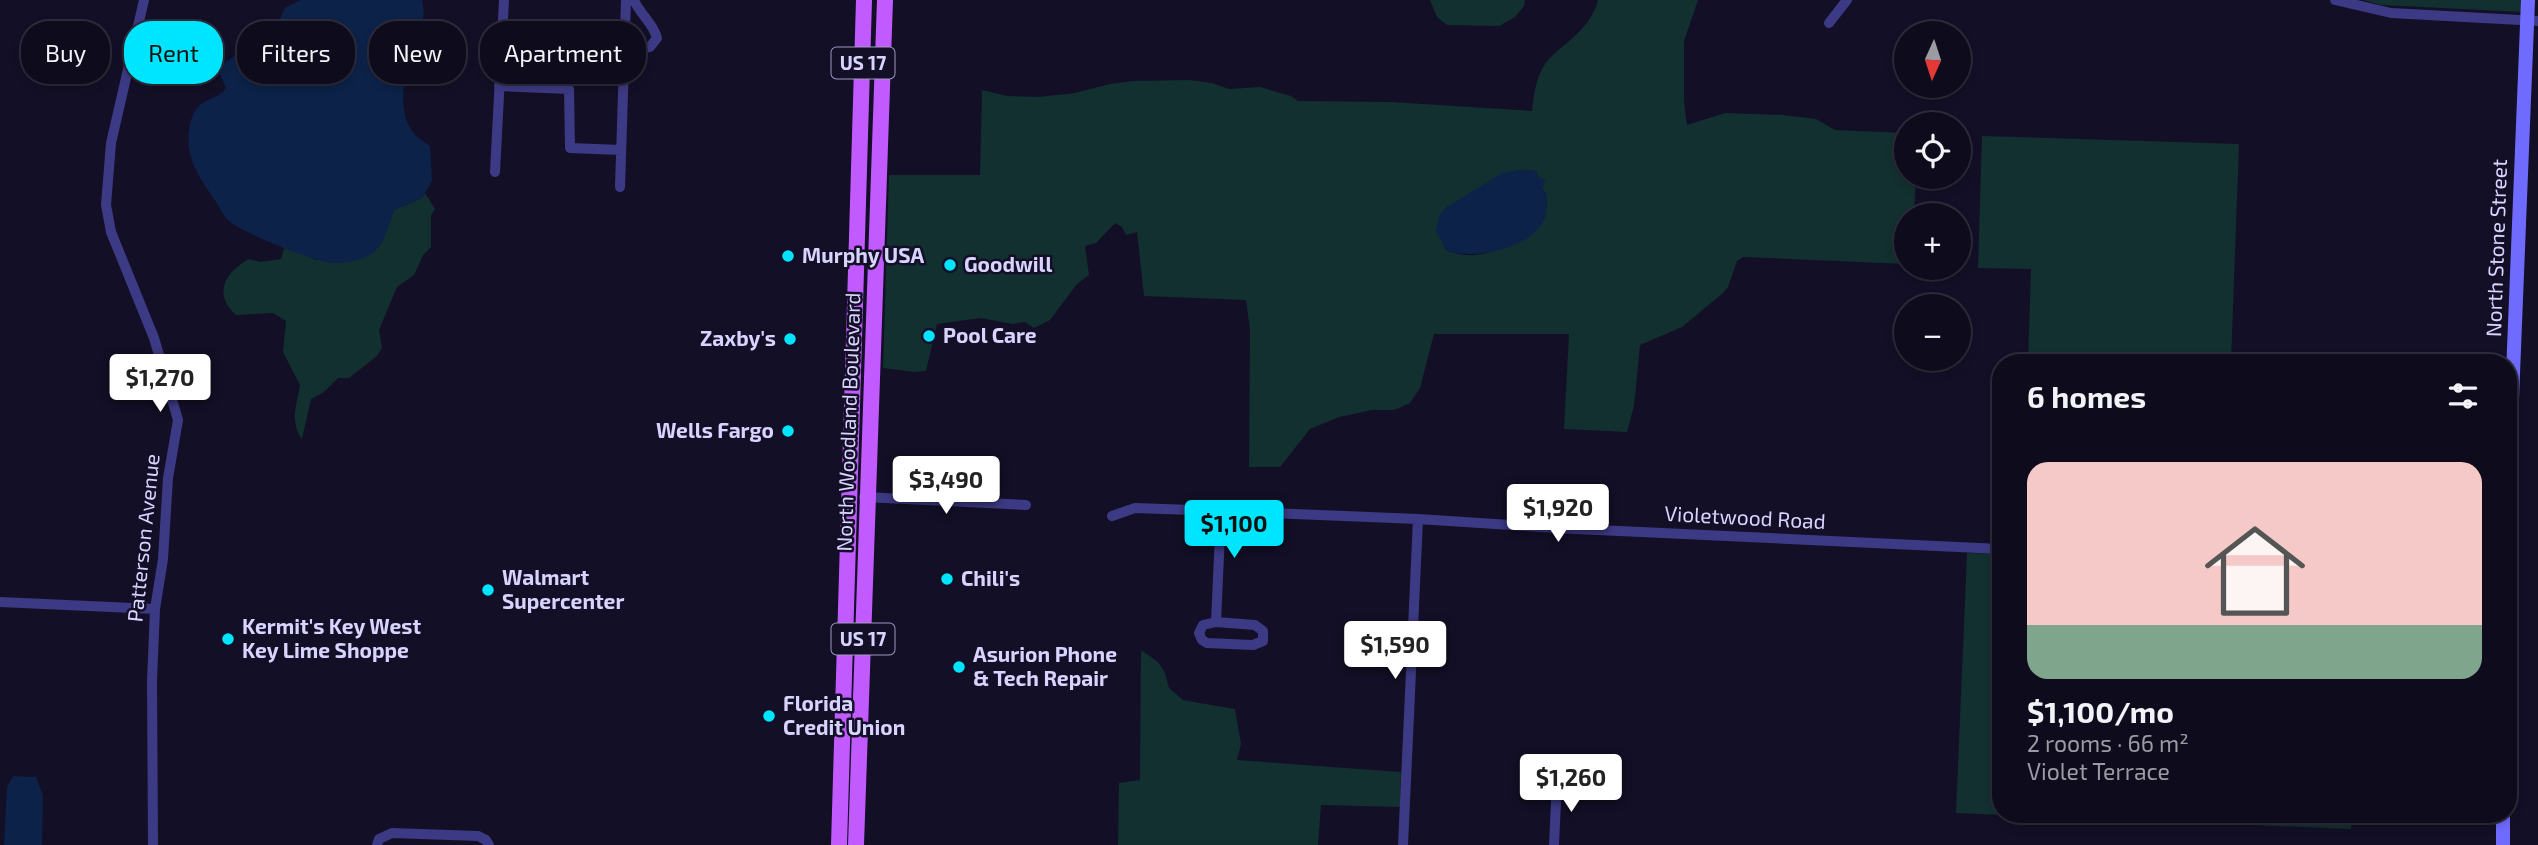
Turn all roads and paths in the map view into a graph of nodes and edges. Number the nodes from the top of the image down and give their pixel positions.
1 (144, 0) edge
2 (504, 0) edge
3 (626, 0) edge
4 (634, 0) edge
5 (864, 0) edge
6 (877, 0) edge
7 (885, 0) edge
8 (1847, 0) edge
9 (2334, 0) edge
10 (2528, 0) edge
11 (626, 21) edge
12 (2533, 21) edge
13 (1829, 23) dead end
14 (884, 38) junction
15 (646, 47) edge
16 (624, 84) edge
17 (499, 86) junction
18 (621, 150) junction
19 (495, 172) dead end
20 (620, 187) dead end
21 (860, 190) junction
22 (877, 216) junction
23 (859, 220) junction
24 (876, 258) junction
25 (2516, 354) edge
26 (850, 496) junction
27 (867, 497) junction
28 (1026, 505) dead end
29 (1221, 511) junction
30 (1112, 516) dead end
31 (1418, 519) junction
32 (1992, 549) edge
33 (0, 602) edge
34 (155, 609) junction
35 (1216, 622) junction
36 (841, 780) junction
37 (859, 780) junction
38 (1557, 781) dead end
39 (2503, 823) edge
40 (153, 845) edge
41 (377, 845) edge
42 (489, 845) edge
43 (839, 845) edge
44 (856, 845) edge
45 (1402, 845) edge
46 (1554, 845) edge
47 (2503, 845) edge

1 - 34 street, Patterson Avenue
2 - 17 street
3 - 11 street
4 - 15 street
5 - 21 main road, North Woodland Boulevard / US 17
6 - 14 main road
7 - 14 main road, North Woodland Boulevard / US 17
8 - 13 street
9 - 12 street
10 - 12 street, North Stone Street
12 - 25 street, North Stone Street
14 - 22 main road, North Woodland Boulevard / US 17
16 - 18 street
17 - 18 street
17 - 19 street
18 - 20 street
21 - 22 main road
21 - 23 main road, North Woodland Boulevard / US 17
22 - 24 main road, North Woodland Boulevard / US 17
23 - 24 main road
23 - 26 main road, North Woodland Boulevard / US 17
24 - 27 main road, North Woodland Boulevard / US 17
26 - 27 street
26 - 36 main road, North Woodland Boulevard / US 17
27 - 28 street
27 - 37 main road, North Woodland Boulevard / US 17
29 - 30 street, Violetwood Road
29 - 31 street, Violetwood Road
29 - 35 street
31 - 32 street, Violetwood Road
31 - 45 street
33 - 34 street
34 - 40 street, Patterson Avenue
35 - 35 street
36 - 37 street
36 - 43 main road, North Woodland Boulevard / US 17
37 - 44 main road, North Woodland Boulevard / US 17
38 - 46 street
39 - 47 street
41 - 42 street

